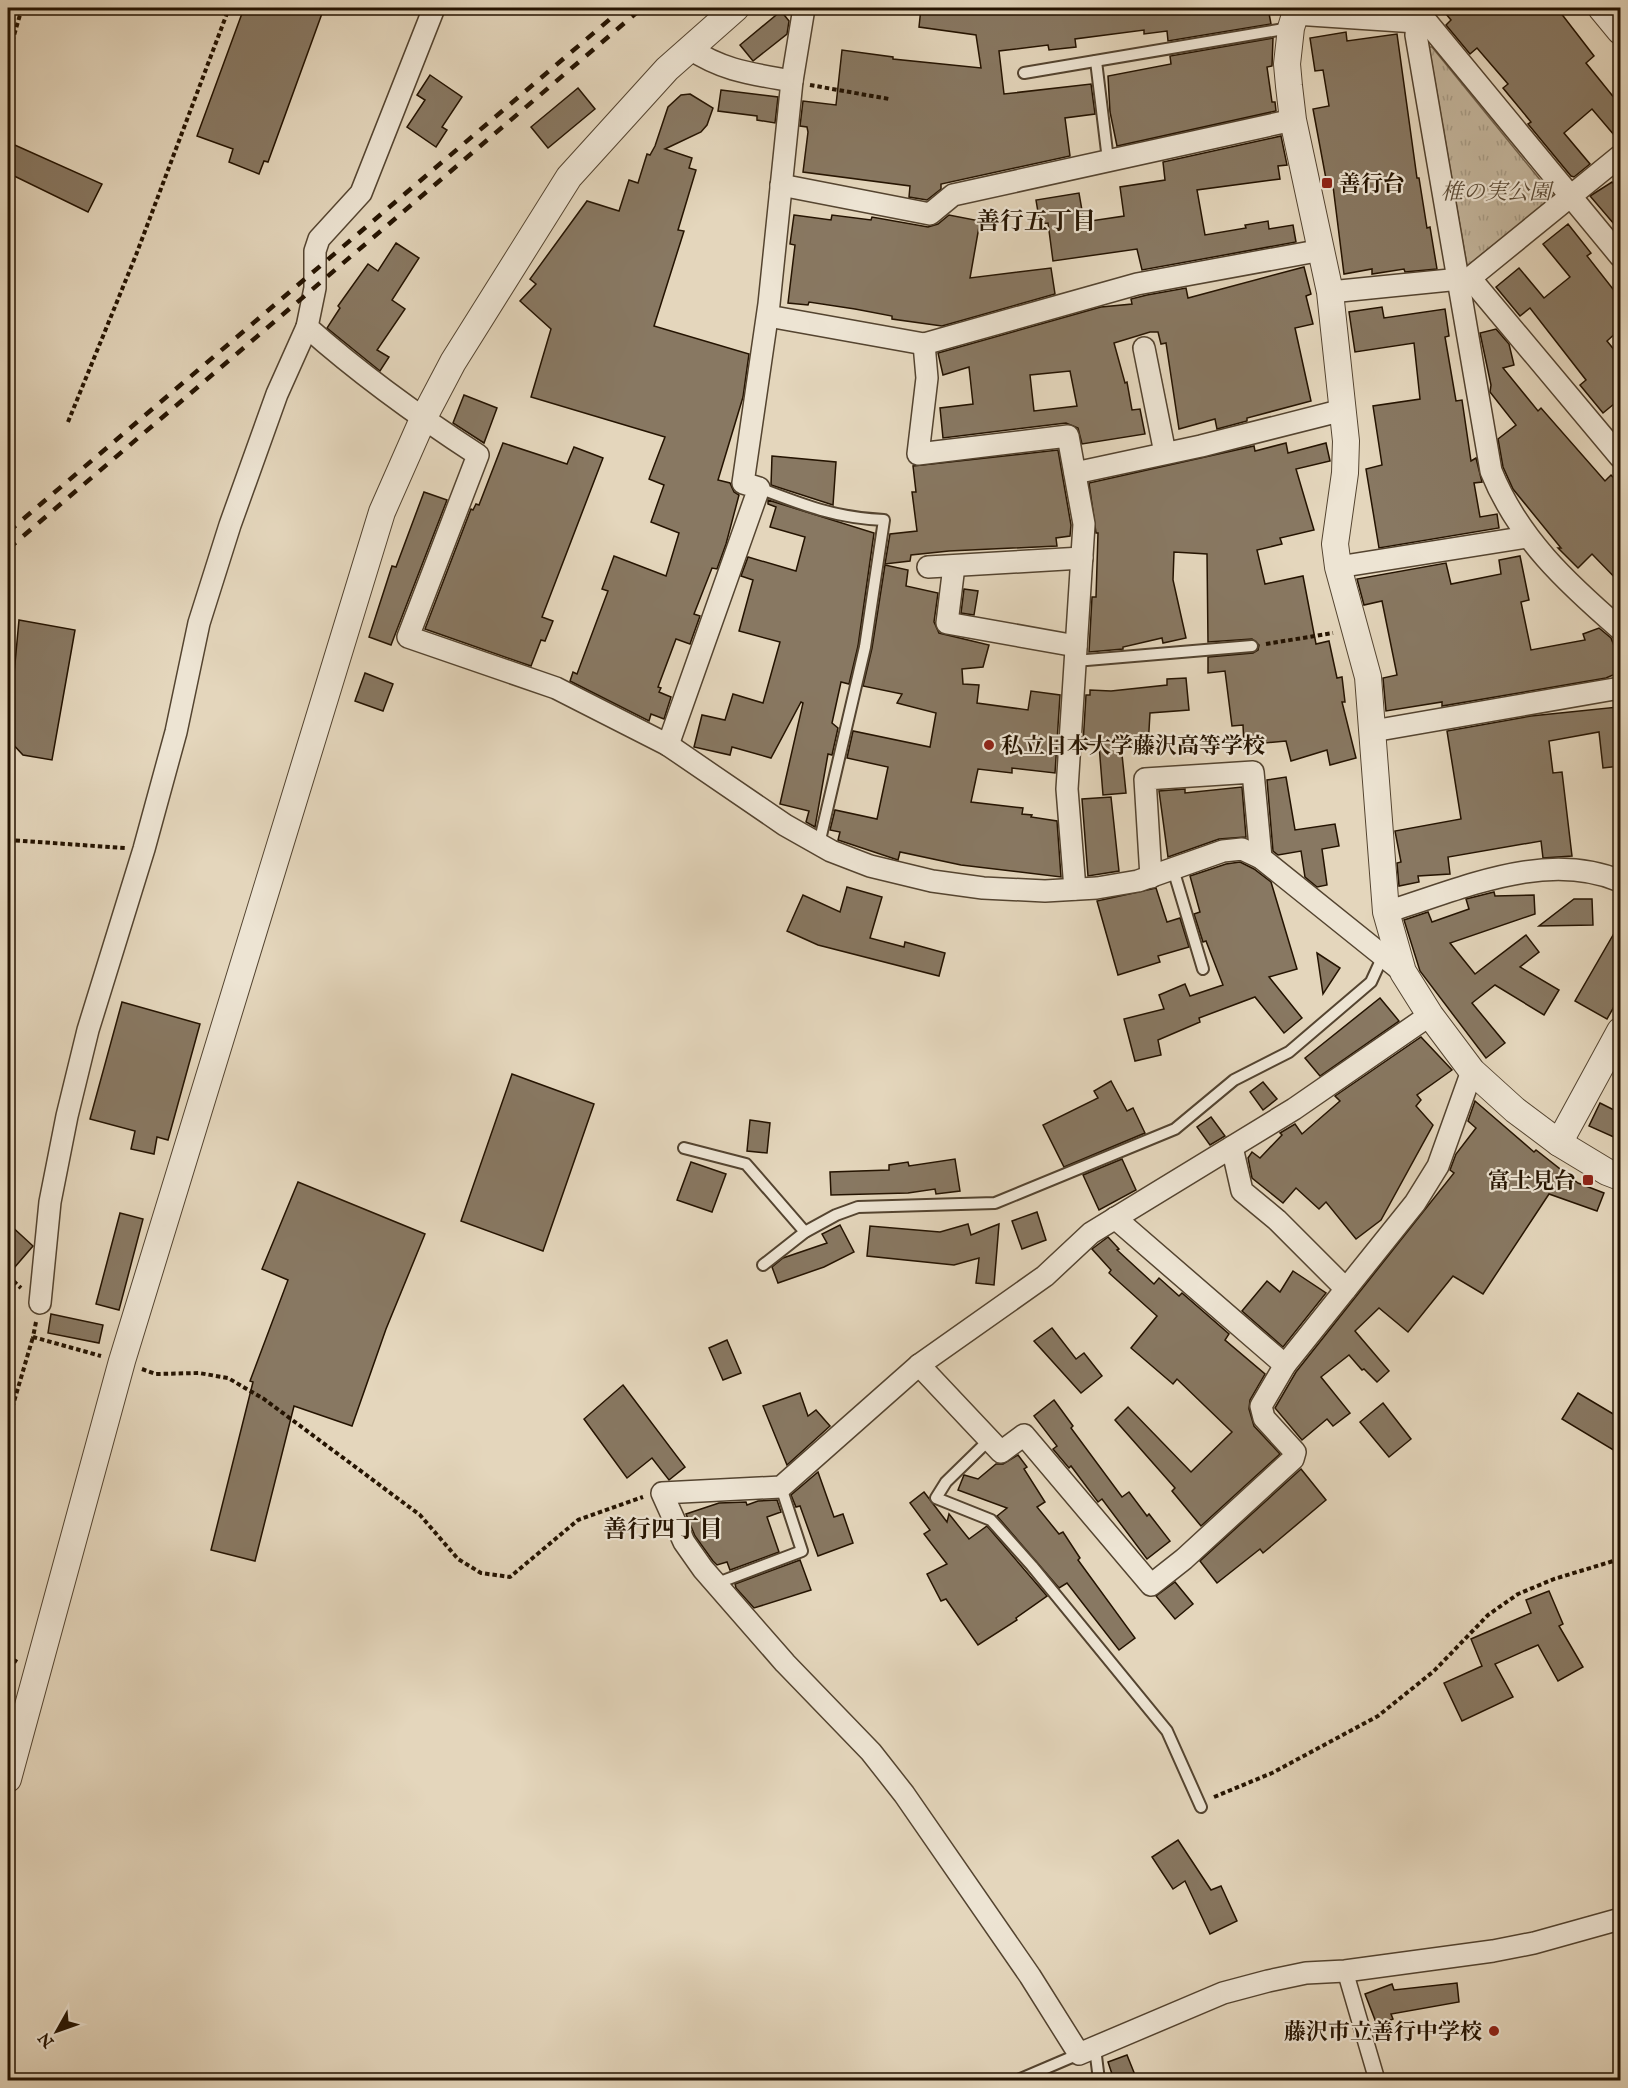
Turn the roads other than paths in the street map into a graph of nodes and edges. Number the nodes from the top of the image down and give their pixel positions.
1 (433, 8) edge
2 (736, 8) edge
3 (804, 8) edge
4 (1601, 8) edge
5 (1417, 13) edge
6 (1294, 17) edge
7 (1620, 31) edge
8 (689, 48) junction
9 (1096, 61) junction
10 (1024, 73) dead end
11 (792, 81) junction
12 (1293, 120) junction
13 (1620, 156) edge
14 (1108, 160) junction
15 (781, 185) junction
16 (1571, 199) junction
17 (1322, 250) junction
18 (1620, 256) edge
19 (1464, 278) junction
20 (1330, 292) junction
21 (768, 316) junction
22 (307, 327) junction
23 (924, 344) junction
24 (1144, 348) dead end
25 (1343, 410) junction
26 (423, 419) junction
27 (1164, 453) junction
28 (1620, 457) edge
29 (1075, 473) junction
30 (759, 488) junction
31 (1527, 537) junction
32 (1082, 558) junction
33 (954, 566) junction
34 (928, 567) dead end
35 (1338, 567) junction
36 (1620, 629) edge
37 (1252, 646) road end
38 (1076, 653) junction
39 (1620, 688) edge
40 (1373, 731) junction
41 (668, 746) junction
42 (819, 844) junction
43 (1261, 858) junction
44 (1173, 869) junction
45 (1151, 877) junction
46 (1620, 881) edge
47 (1075, 889) junction
48 (1386, 912) junction
49 (1382, 958) junction
50 (1203, 969) dead end
51 (1403, 972) junction
52 (1430, 1015) junction
53 (1620, 1031) edge
54 (1472, 1071) junction
55 (1559, 1143) junction
56 (1232, 1147) junction
57 (684, 1148) dead end
58 (1620, 1177) edge
59 (1115, 1218) junction
60 (805, 1232) junction
61 (763, 1265) dead end
62 (1346, 1289) junction
63 (40, 1303) road end
64 (919, 1365) junction
65 (1285, 1365) junction
66 (989, 1440) junction
67 (781, 1487) junction
68 (715, 1584) junction
69 (8, 1779) edge
70 (1201, 1807) road end
71 (1620, 1919) edge
72 (1345, 1971) junction
73 (1087, 2051) junction
74 (1018, 2080) edge
75 (1099, 2080) edge
76 (1377, 2080) edge

1 - 22 street
2 - 8 street
3 - 11 street
4 - 7 street
5 - 6 street
5 - 16 street
5 - 19 street
6 - 9 lane
6 - 12 street
8 - 11 street
8 - 26 street
9 - 10 lane
9 - 14 lane
11 - 15 street
12 - 14 street
12 - 17 street
13 - 16 street
14 - 15 street
15 - 21 street
16 - 18 street
16 - 19 street
17 - 20 street
17 - 23 street
19 - 20 street
19 - 28 street
19 - 31 street
20 - 25 street
21 - 23 street
21 - 30 street
22 - 26 street
22 - 63 street
23 - 29 street
24 - 27 street
25 - 27 street
25 - 35 street
26 - 41 street
26 - 69 street
27 - 29 street
29 - 32 street
30 - 41 street
30 - 42 lane
31 - 35 street
31 - 36 street
32 - 33 street
32 - 38 street
33 - 34 street
33 - 38 street
35 - 40 street
37 - 38 lane
38 - 47 street
39 - 40 street
40 - 48 street
41 - 42 street
42 - 47 street
43 - 44 street
43 - 45 street
43 - 49 street
44 - 45 street
44 - 50 lane
45 - 47 street
46 - 48 street
48 - 51 street
49 - 51 street
49 - 60 lane
51 - 52 street
52 - 54 street
52 - 56 street
53 - 55 street
54 - 55 street
54 - 62 street
55 - 58 street
56 - 59 street
56 - 62 street
57 - 60 lane
59 - 64 street
59 - 65 street
60 - 61 lane
62 - 65 street
64 - 66 street
64 - 67 street
65 - 66 street
66 - 70 lane
67 - 68 lane
67 - 68 street
68 - 73 street
71 - 72 street
72 - 73 street
72 - 76 street
73 - 74 lane
73 - 75 lane

